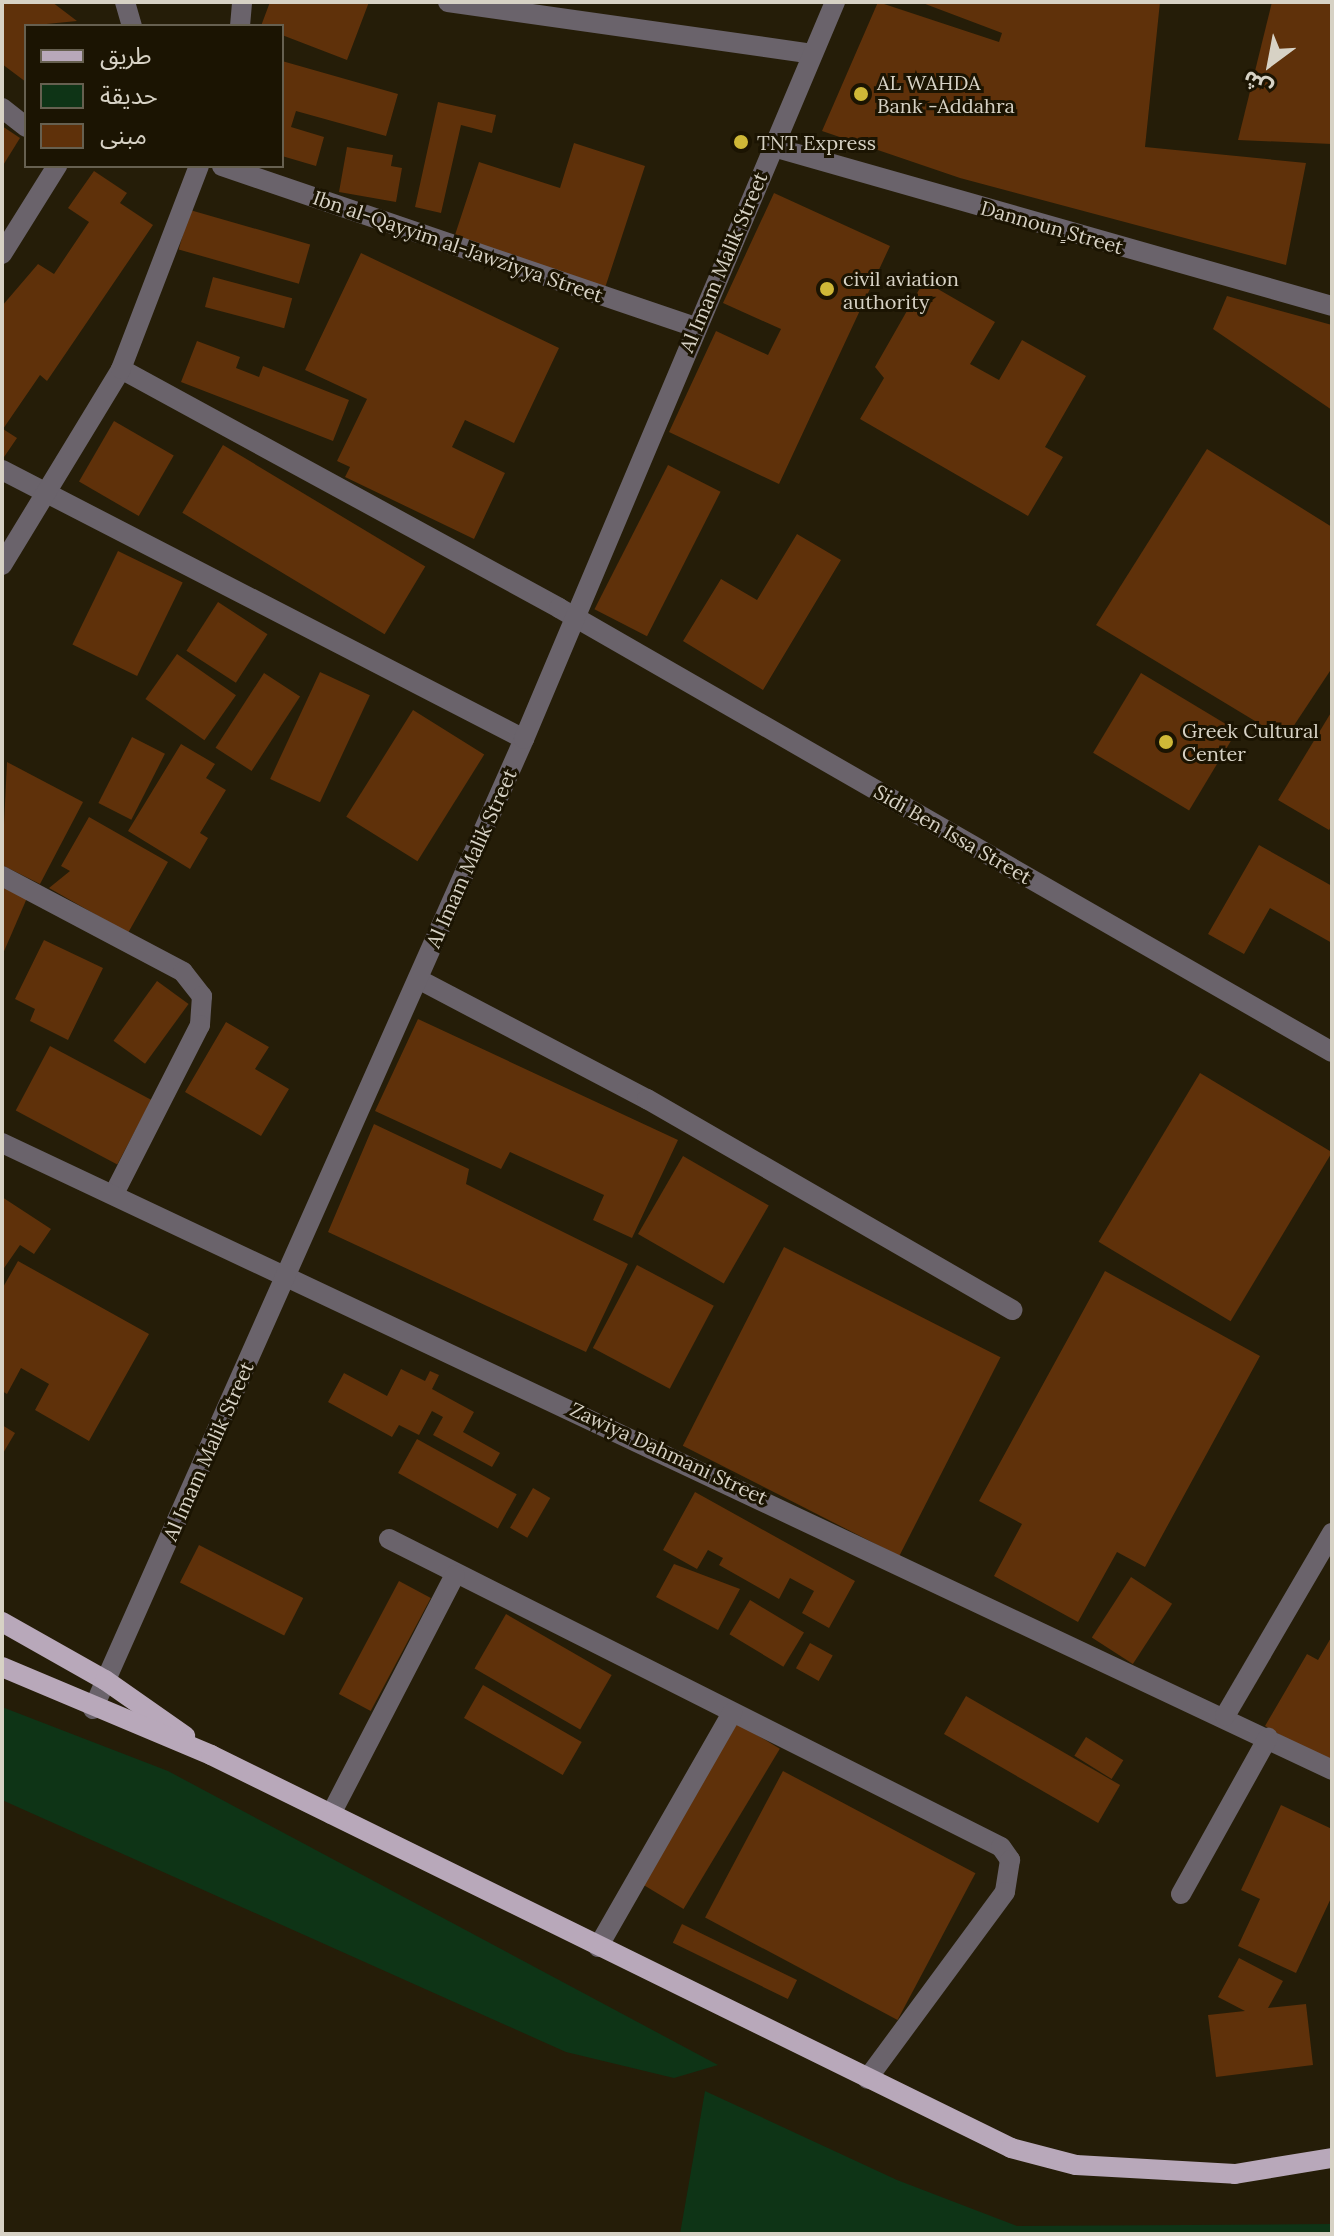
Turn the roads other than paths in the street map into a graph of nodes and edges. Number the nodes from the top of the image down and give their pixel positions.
1 (125, 2) edge
2 (242, 2) edge
3 (448, 2) edge
4 (835, 2) edge
5 (131, 24) edge
6 (240, 24) edge
7 (812, 54) junction
8 (2, 108) edge
9 (24, 125) edge
10 (773, 147) junction
11 (56, 168) edge
12 (198, 168) edge
13 (228, 168) edge
14 (2, 254) edge
15 (1332, 306) edge
16 (694, 327) junction
17 (121, 369) junction
18 (2, 470) edge
19 (44, 495) junction
20 (2, 565) edge
21 (575, 617) junction
22 (524, 739) junction
23 (2, 876) edge
24 (418, 979) junction
25 (1332, 1052) edge
26 (2, 1143) edge
27 (114, 1194) junction
28 (288, 1273) junction
29 (1012, 1310) dead end
30 (1332, 1533) edge
31 (389, 1539) dead end
32 (455, 1575) junction
33 (2, 1622) edge
34 (2, 1667) edge
35 (105, 1680) junction
36 (93, 1709) junction
37 (732, 1713) junction
38 (1225, 1716) junction
39 (1268, 1738) junction
40 (211, 1755) junction
41 (1332, 1770) edge
42 (331, 1814) junction
43 (1181, 1894) dead end
44 (598, 1947) junction
45 (867, 2079) junction
46 (1332, 2158) edge

1 - 5 street
2 - 6 street
3 - 7 street
4 - 7 street, Al Imam Malik Street
7 - 10 street, Al Imam Malik Street
8 - 9 street
10 - 15 street, Dannoun ٍStreet
10 - 16 street, Al Imam Malik Street
11 - 14 street
12 - 17 street
13 - 16 street, Ibn al-Qayyim al-Jawziyya Street
16 - 21 street, Al Imam Malik Street
17 - 19 street
17 - 21 street, Sidi Ben Issa Street
18 - 19 street
19 - 20 street
19 - 22 street
21 - 22 street, Al Imam Malik Street
21 - 25 street, Sidi Ben Issa Street
22 - 24 street, Al Imam Malik Street
23 - 27 street
24 - 28 street, Al Imam Malik Street
24 - 29 street
26 - 27 street, Zawiya Dahmani Street
27 - 28 street, Zawiya Dahmani Street
28 - 35 street, Al Imam Malik Street
28 - 38 street, Zawiya Dahmani Street
30 - 38 street
31 - 32 street
32 - 37 street
32 - 42 street
33 - 35 main road
34 - 36 main road
35 - 36 street, Al Imam Malik Street
35 - 40 main road
36 - 40 main road
37 - 44 street
37 - 45 street
38 - 39 street, Zawiya Dahmani Street
39 - 41 street, Zawiya Dahmani Street
39 - 43 street
40 - 42 main road
42 - 44 main road
44 - 45 main road
45 - 46 main road

